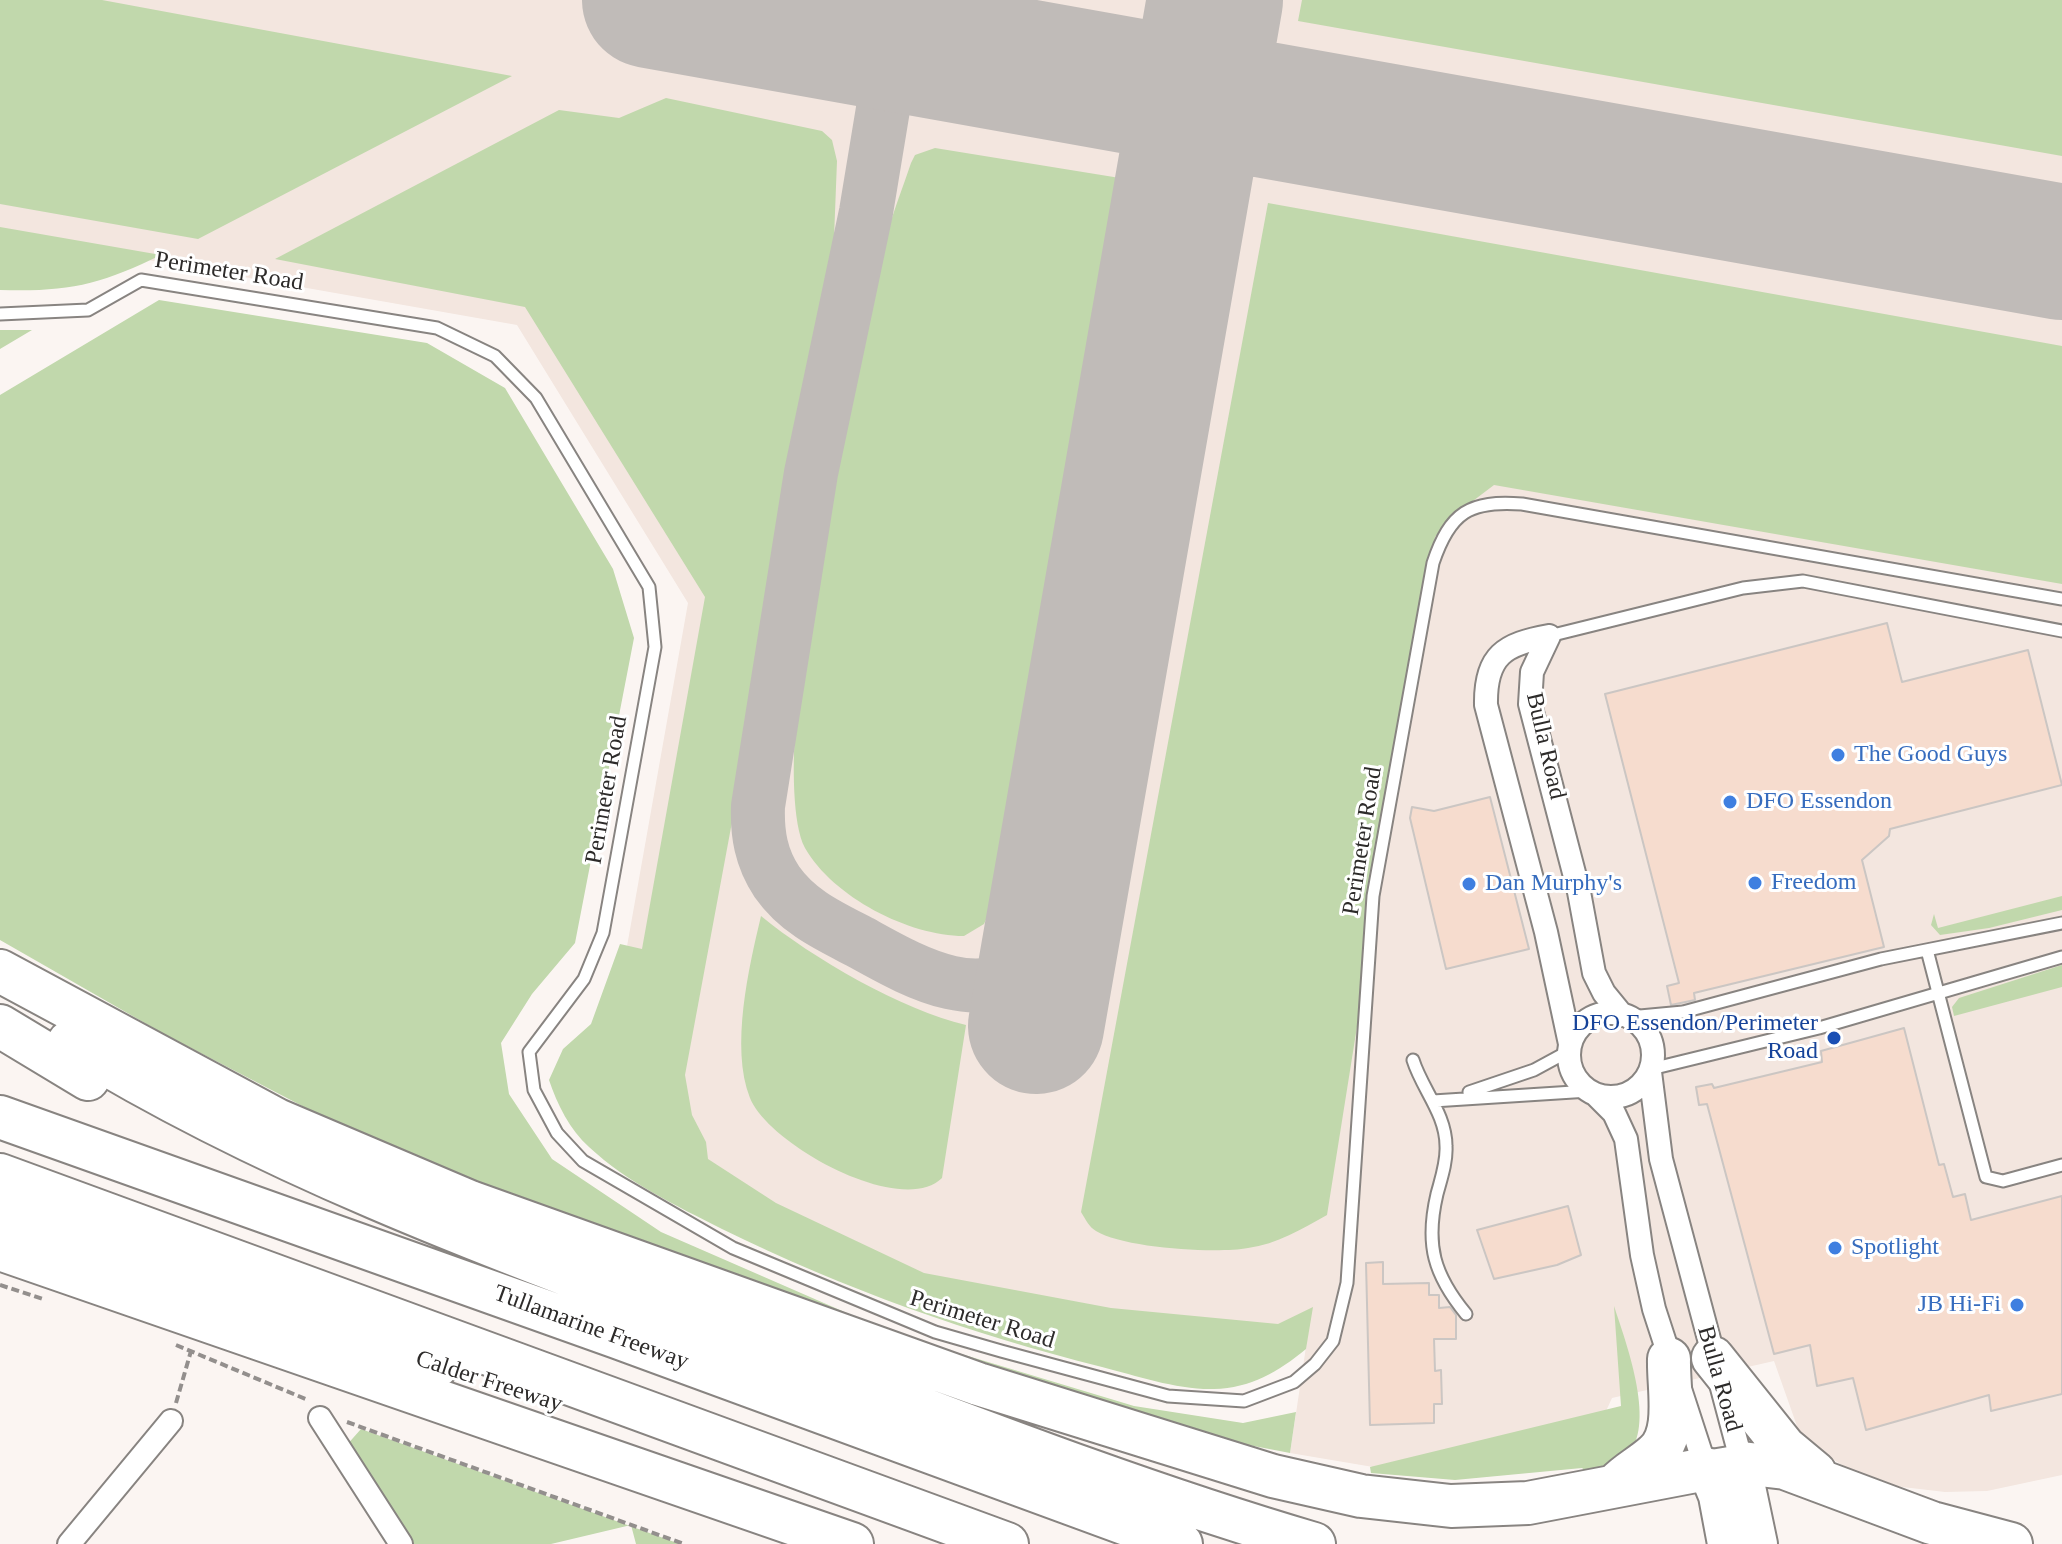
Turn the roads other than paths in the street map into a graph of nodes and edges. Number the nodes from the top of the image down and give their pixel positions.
1 (0, 314) edge
2 (2062, 599) edge
3 (2062, 631) edge
4 (1549, 636) junction
5 (2062, 923) edge
6 (1927, 950) junction
7 (2062, 957) edge
8 (0, 971) edge
9 (1938, 994) junction
10 (0, 999) edge
11 (1626, 1016) junction
12 (0, 1026) edge
13 (1570, 1047) junction
14 (1413, 1060) dead end
15 (1650, 1070) junction
16 (1592, 1093) junction
17 (1449, 1098) junction
18 (1433, 1101) junction
19 (0, 1117) edge
20 (2062, 1165) edge
21 (0, 1175) edge
22 (0, 1215) edge
23 (0, 1249) edge
24 (621, 1257) junction
25 (1466, 1314) dead end
26 (617, 1337) junction
27 (1713, 1358) junction
28 (1669, 1359) junction
29 (320, 1418) dead end
30 (171, 1421) road end
31 (534, 1434) junction
32 (1724, 1466) junction
33 (1832, 1485) junction
34 (1616, 1486) junction
35 (1274, 1532) junction
36 (1996, 1540) edge
37 (69, 1544) edge
38 (401, 1544) edge
39 (811, 1544) edge
40 (852, 1544) edge
41 (980, 1544) edge
42 (1007, 1544) edge
43 (1181, 1544) edge
44 (1314, 1544) edge
45 (1726, 1544) edge
46 (1759, 1544) edge

1 - 2 lane, Perimeter Road
3 - 4 lane
4 - 11 street, Bulla Road
4 - 13 street, Bulla Road
5 - 6 lane
6 - 9 lane
6 - 11 lane
7 - 9 lane
8 - 24 highway
9 - 15 lane
9 - 20 lane
10 - 35 highway
11 - 13 street
11 - 15 street
12 - 26 highway
13 - 16 street
13 - 17 lane
14 - 18 lane
15 - 16 street
15 - 27 street, Bulla Road
16 - 17 lane
16 - 28 street, Bulla Road
17 - 18 lane
18 - 25 lane
19 - 26 highway, Tullamarine Freeway
21 - 42 highway
22 - 41 highway, Calder Freeway
23 - 31 highway
24 - 34 highway
24 - 35 highway
26 - 43 highway, Tullamarine Freeway
27 - 32 street, Bulla Road
27 - 33 highway
28 - 32 street, Bulla Road
28 - 34 highway
29 - 38 street
30 - 37 street
31 - 39 highway
31 - 40 highway
32 - 33 highway
32 - 34 highway
32 - 45 main road, Bulla Road
32 - 46 main road, Bulla Road
33 - 36 highway
35 - 44 highway

